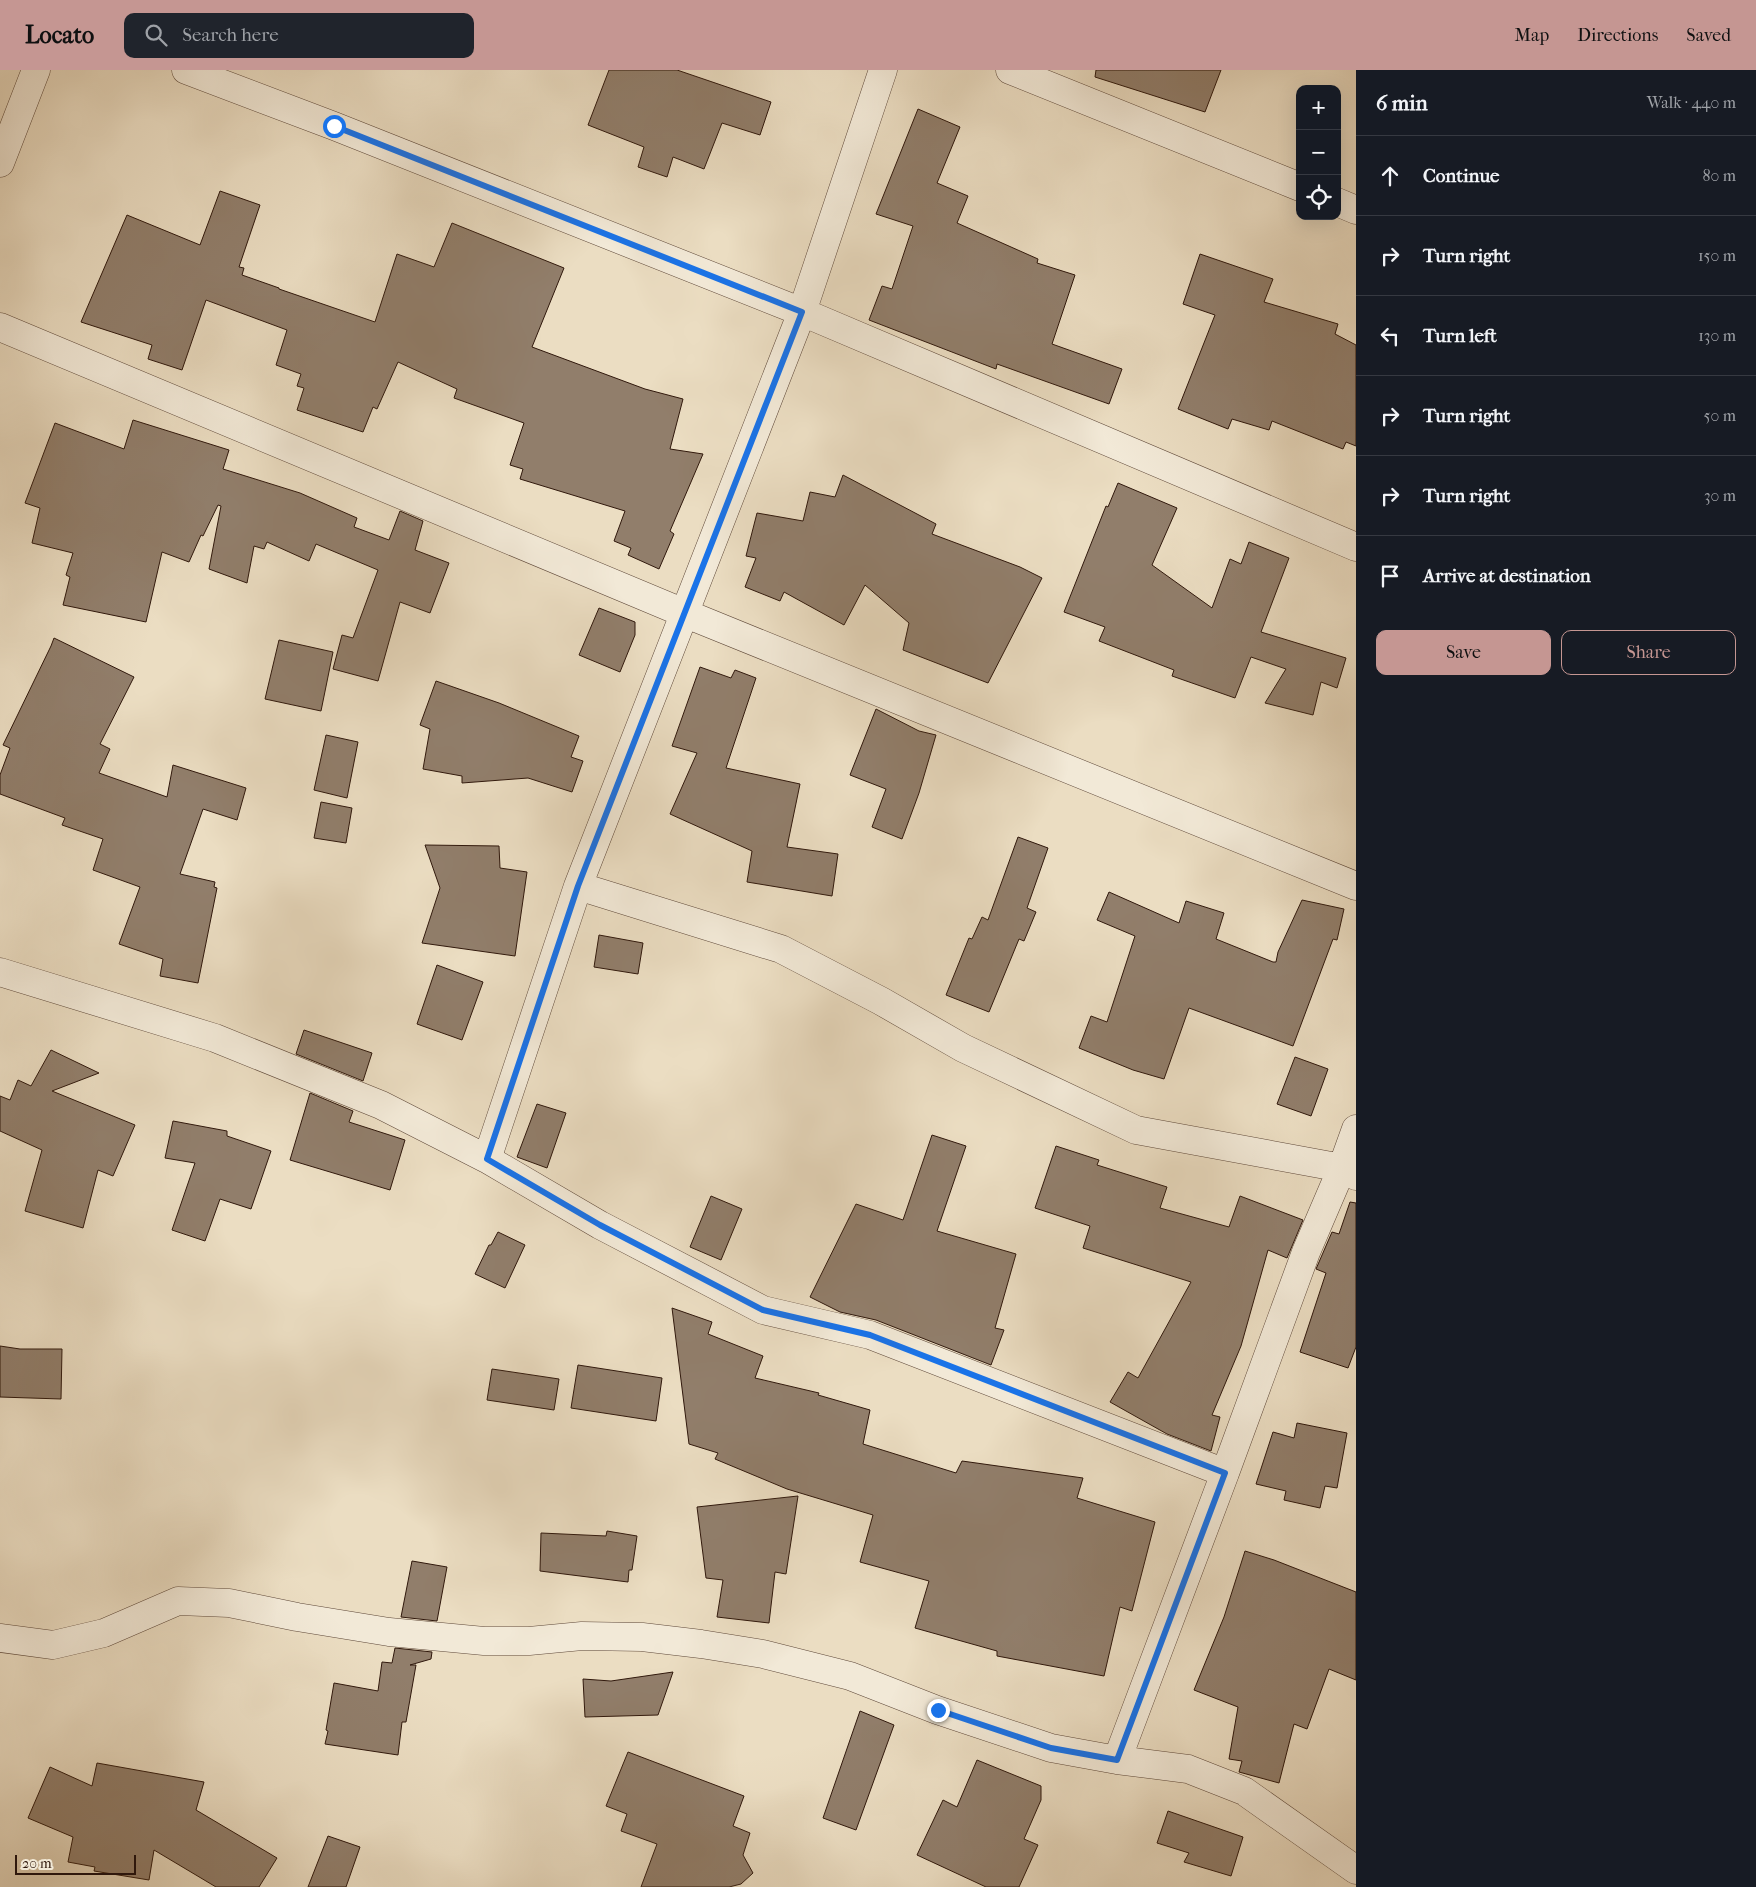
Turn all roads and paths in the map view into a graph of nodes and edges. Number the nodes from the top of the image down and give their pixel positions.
1 (36, 70) edge
2 (186, 70) edge
3 (883, 70) edge
4 (1010, 70) edge
5 (0, 163) edge
6 (1296, 185) edge
7 (1341, 204) edge
8 (1356, 210) edge
9 (802, 312) junction
10 (0, 327) edge
11 (1356, 548) edge
12 (684, 613) junction
13 (578, 886) junction
14 (1356, 886) edge
15 (0, 972) edge
16 (1356, 1129) edge
17 (487, 1159) junction
18 (1349, 1172) edge
19 (1225, 1473) junction
20 (0, 1638) edge
21 (1117, 1760) junction
22 (1356, 1870) edge

1 - 5 street
2 - 9 street
3 - 9 street
4 - 6 street
7 - 8 street
9 - 11 street
9 - 12 street
10 - 12 street
12 - 13 street
12 - 14 street
13 - 17 street
13 - 18 street
15 - 17 street
16 - 18 street
17 - 19 street
18 - 19 street
19 - 21 street
20 - 21 street
21 - 22 street

